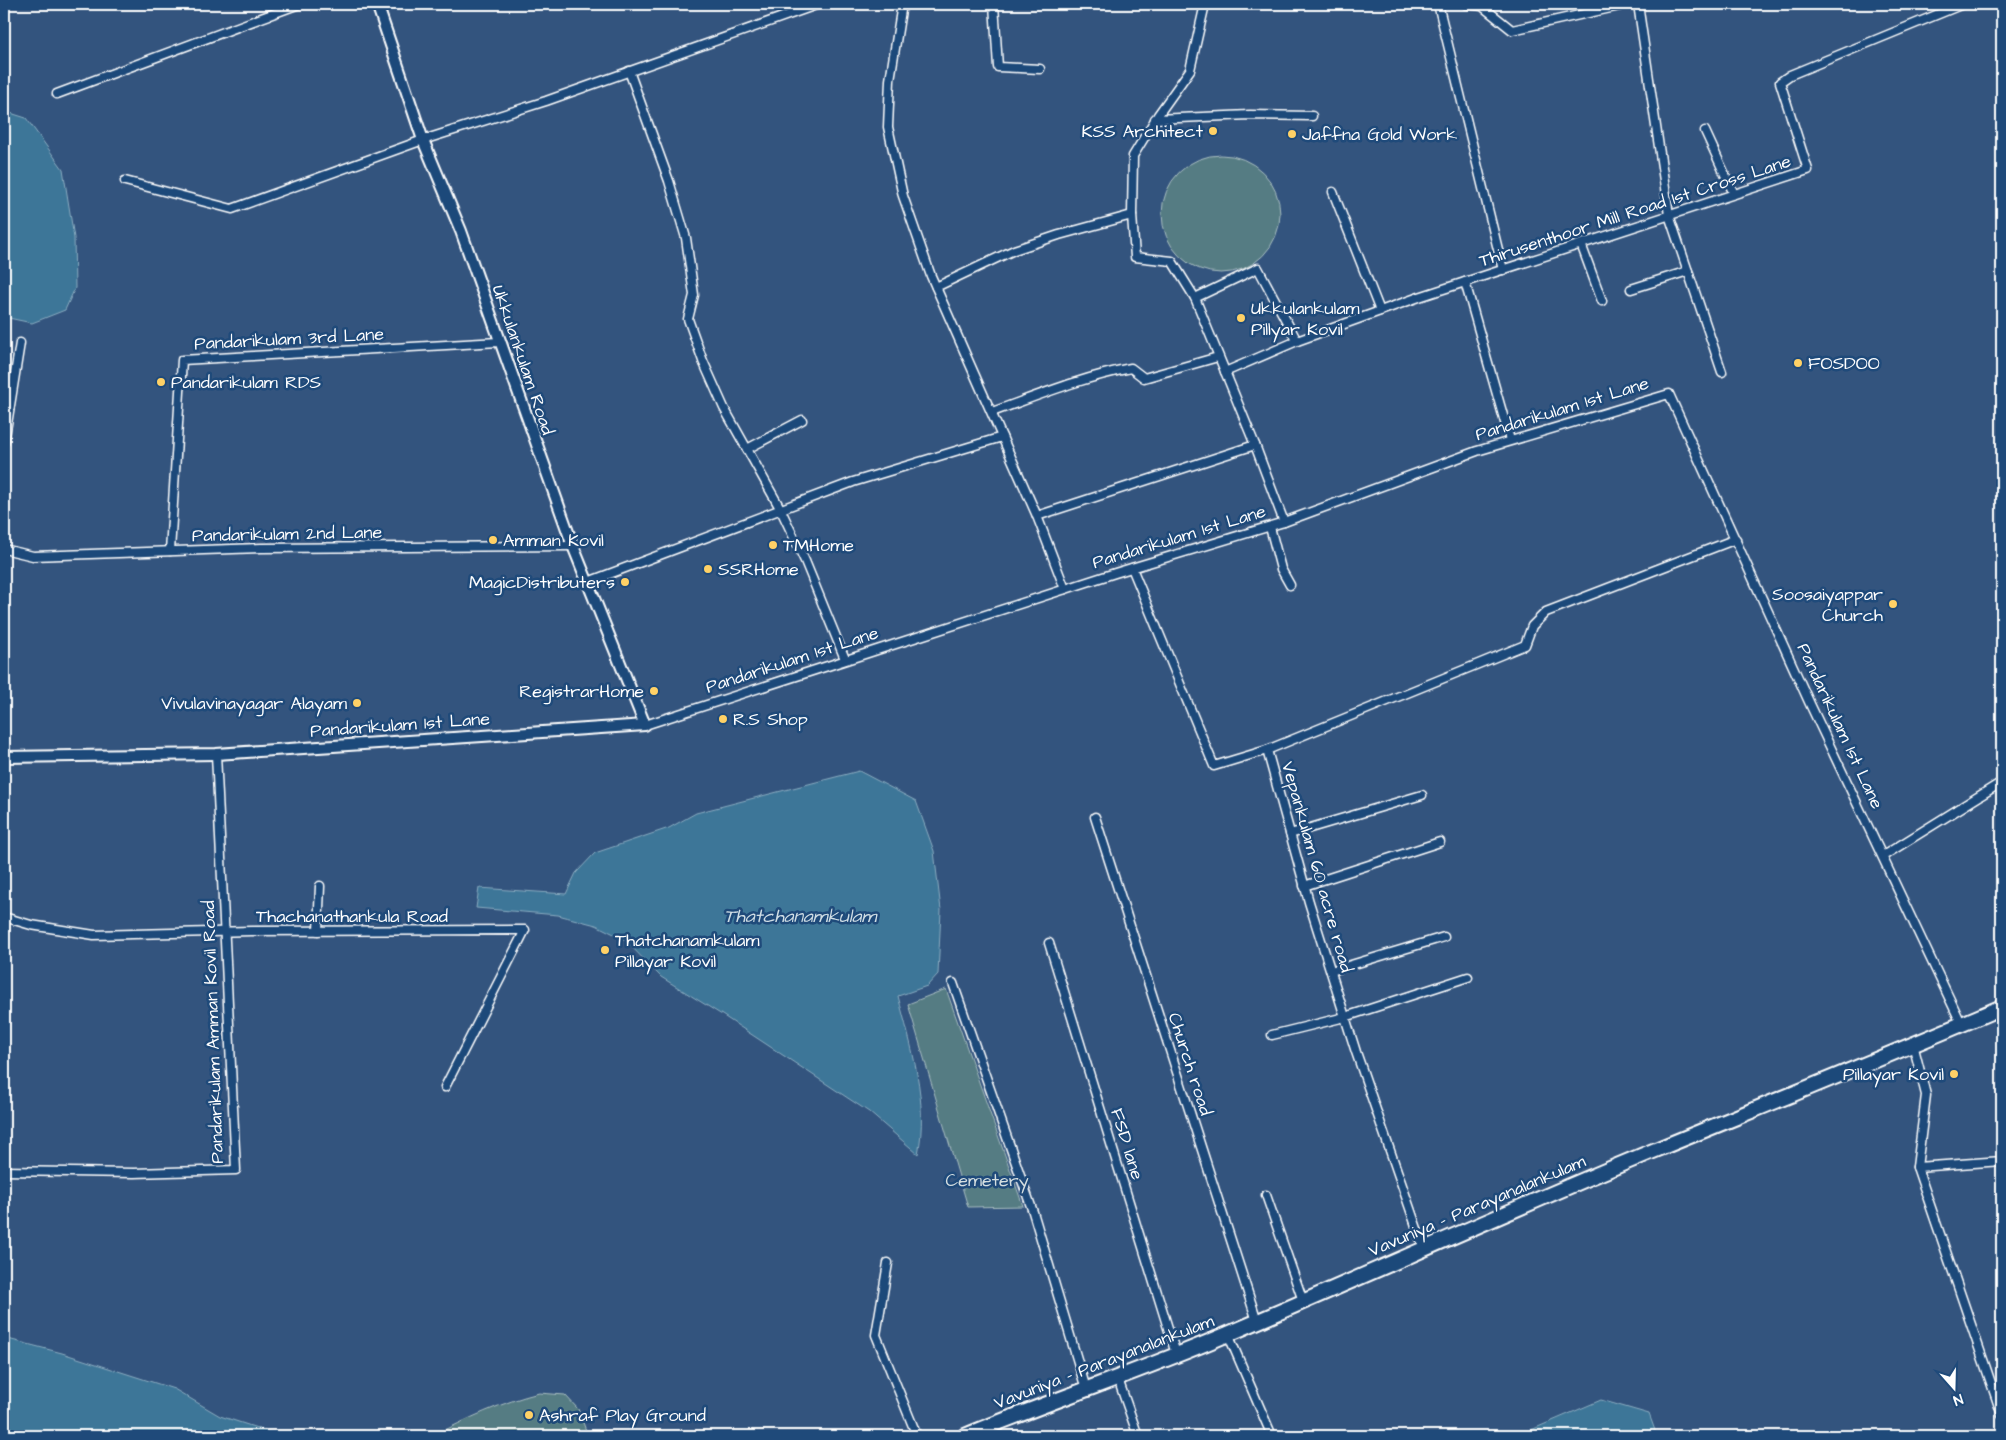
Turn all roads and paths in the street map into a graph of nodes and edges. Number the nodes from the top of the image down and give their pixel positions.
1 (299, 4) edge
2 (377, 4) edge
3 (819, 4) edge
4 (902, 4) edge
5 (994, 4) edge
6 (1205, 4) edge
7 (1438, 4) edge
8 (1466, 4) edge
9 (1629, 4) edge
10 (1638, 4) edge
11 (1963, 4) edge
12 (1040, 69) dead end
13 (629, 71) junction
14 (58, 94) dead end
15 (1312, 116) dead end
16 (1155, 119) junction
17 (1705, 131) dead end
18 (422, 140) junction
19 (126, 181) dead end
20 (1333, 192) dead end
21 (1734, 194) junction
22 (1132, 215) junction
23 (1669, 215) junction
24 (1581, 244) junction
25 (1503, 270) junction
26 (1688, 271) junction
27 (1465, 282) junction
28 (936, 287) junction
29 (1631, 289) dead end
30 (1195, 298) junction
31 (1602, 301) dead end
32 (1380, 311) junction
33 (1296, 341) junction
34 (499, 342) junction
35 (20, 344) dead end
36 (1218, 357) junction
37 (1225, 372) junction
38 (1722, 372) dead end
39 (992, 412) junction
40 (802, 420) dead end
41 (1002, 437) junction
42 (1510, 440) junction
43 (4, 443) edge
44 (1256, 445) junction
45 (747, 449) junction
46 (780, 508) junction
47 (1037, 516) junction
48 (1284, 522) junction
49 (1270, 526) junction
50 (1736, 539) junction
51 (573, 546) junction
52 (4, 549) edge
53 (170, 551) junction
54 (1132, 568) junction
55 (588, 582) junction
56 (1290, 585) dead end
57 (1065, 590) junction
58 (845, 659) junction
59 (645, 725) junction
60 (1267, 750) junction
61 (216, 754) junction
62 (4, 757) edge
63 (2002, 782) edge
64 (1422, 796) dead end
65 (1095, 817) dead end
66 (1290, 834) junction
67 (1440, 842) dead end
68 (1883, 856) junction
69 (320, 886) dead end
70 (1304, 886) junction
71 (4, 917) edge
72 (318, 931) junction
73 (225, 932) junction
74 (1444, 937) dead end
75 (1049, 943) dead end
76 (1332, 971) junction
77 (1468, 977) dead end
78 (953, 983) dead end
79 (2002, 1008) edge
80 (1345, 1017) junction
81 (1962, 1024) junction
82 (1272, 1035) dead end
83 (1913, 1044) junction
84 (445, 1087) dead end
85 (2002, 1161) edge
86 (1917, 1167) junction
87 (4, 1171) edge
88 (1266, 1195) dead end
89 (1424, 1249) junction
90 (888, 1263) dead end
91 (1302, 1301) junction
92 (1257, 1321) junction
93 (1228, 1334) junction
94 (1176, 1354) junction
95 (1118, 1379) junction
96 (1086, 1389) junction
97 (2002, 1415) edge
98 (972, 1435) edge
99 (917, 1436) edge
100 (1138, 1436) edge
101 (1272, 1436) edge

1 - 14 street
2 - 18 street, Ukkulankulam Road
3 - 13 street
4 - 28 street
5 - 12 street
6 - 16 street
7 - 25 street
8 - 9 street
10 - 23 street
11 - 21 street, Thirusenthoor Mill Road 1st Cross Lane
13 - 18 street
13 - 45 street
15 - 16 street
16 - 22 street
17 - 21 street
18 - 19 street
18 - 34 street, Ukkulankulam Road
20 - 32 street
21 - 23 street, Thirusenthoor Mill Road 1st Cross Lane
22 - 28 street
22 - 30 street
23 - 24 street, Thirusenthoor Mill Road 1st Cross Lane
23 - 26 street
24 - 25 street, Thirusenthoor Mill Road 1st Cross Lane
24 - 31 street
25 - 27 street, Thirusenthoor Mill Road 1st Cross Lane
26 - 29 street
26 - 38 street
27 - 32 street, Thirusenthoor Mill Road 1st Cross Lane
27 - 42 street
28 - 39 street
30 - 33 street
30 - 36 street
32 - 33 street, Thirusenthoor Mill Road 1st Cross Lane
33 - 37 street, Thirusenthoor Mill Road 1st Cross Lane
34 - 51 street, Ukkulankulam Road
34 - 53 street, Pandarikulam 3rd Lane
35 - 43 street
36 - 37 street
36 - 39 street
37 - 44 street
39 - 41 street
40 - 45 street
41 - 46 street
41 - 47 street
42 - 48 street, Pandarikulam 1st Lane
42 - 50 street, Pandarikulam 1st Lane
44 - 47 street
44 - 48 street
45 - 46 street
46 - 55 street
46 - 58 street
47 - 57 street
48 - 49 street, Pandarikulam 1st Lane
49 - 54 street, Pandarikulam 1st Lane
49 - 56 street
50 - 60 street
50 - 68 street, Pandarikulam 1st Lane
51 - 53 street, Pandarikulam 2nd Lane
51 - 55 street, Ukkulankulam Road
52 - 53 street, Pandarikulam 2nd Lane
54 - 57 street, Pandarikulam 1st Lane
54 - 60 street, Vepankulam 60 acre road
55 - 59 street, Ukkulankulam Road
57 - 58 street, Pandarikulam 1st Lane
58 - 59 street, Pandarikulam 1st Lane
59 - 61 street, Pandarikulam 1st Lane
60 - 66 street, Vepankulam 60 acre road
61 - 62 street, Pandarikulam 1st Lane
61 - 73 street, Pandarikulam Amman Kovil Road
63 - 68 street
64 - 66 street
65 - 92 street, Church road
66 - 70 street, Vepankulam 60 acre road
67 - 70 street
68 - 81 street, Pandarikulam 1st Lane
69 - 72 street
70 - 76 street, Vepankulam 60 acre road
71 - 73 street, Thachanathankula Road
72 - 73 street, Thachanathankula Road
72 - 84 street, Thachanathankula Road
73 - 87 street, Pandarikulam Amman Kovil Road
74 - 76 street
75 - 94 street, FSD lane
76 - 80 street, Vepankulam 60 acre road
77 - 80 street
78 - 96 street
79 - 81 highway, Vavuniya - Parayanalankulam
80 - 82 street
80 - 89 street, Vepankulam 60 acre road
81 - 83 highway, Vavuniya - Parayanalankulam
83 - 86 street
83 - 89 highway, Vavuniya - Parayanalankulam
85 - 86 street
86 - 97 street
88 - 91 street
89 - 91 highway, Vavuniya - Parayanalankulam
90 - 99 street
91 - 92 highway, Vavuniya - Parayanalankulam
92 - 93 highway, Vavuniya - Parayanalankulam
93 - 94 highway, Vavuniya - Parayanalankulam
93 - 101 street
94 - 95 highway, Vavuniya - Parayanalankulam
95 - 96 highway, Vavuniya - Parayanalankulam
95 - 100 street
96 - 98 highway, Vavuniya - Parayanalankulam

